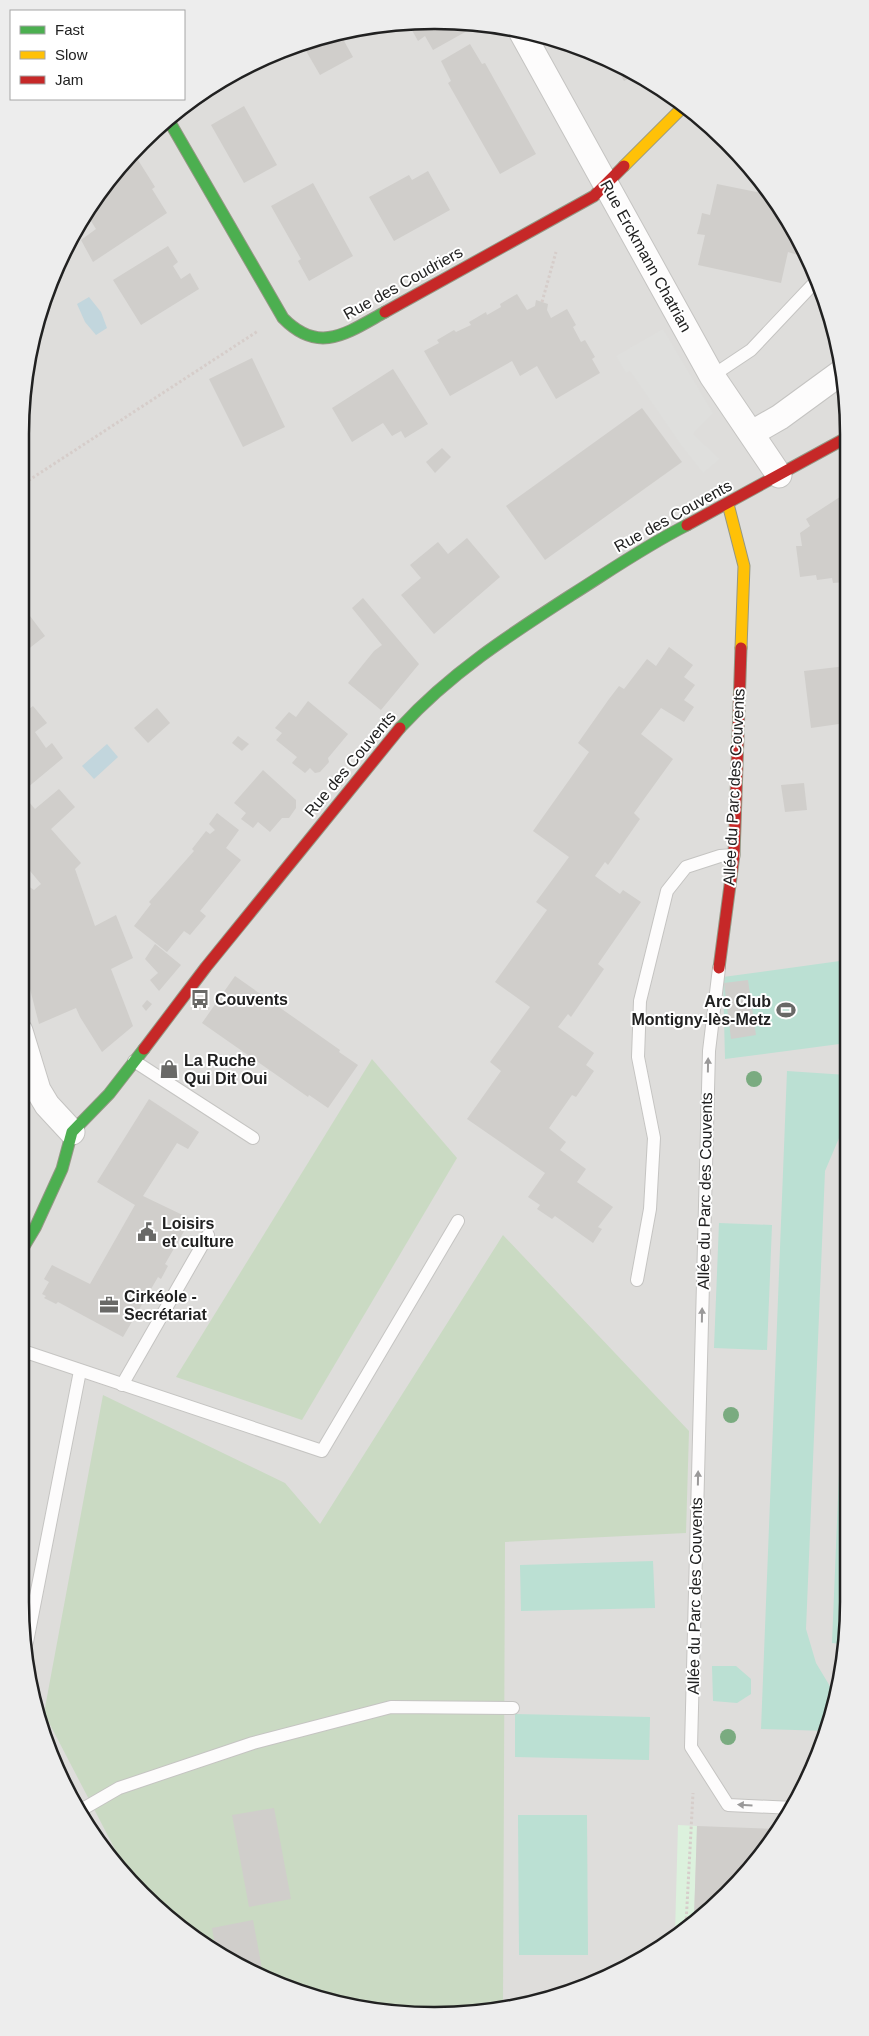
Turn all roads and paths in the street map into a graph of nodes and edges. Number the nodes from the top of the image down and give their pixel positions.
1 (526, 40) edge
2 (679, 111) edge
3 (172, 125) edge
4 (606, 185) junction
5 (568, 211) junction
6 (812, 286) edge
7 (542, 302) dead end
8 (282, 318) junction
9 (712, 376) junction
10 (836, 376) edge
11 (752, 433) junction
12 (840, 441) edge
13 (779, 476) junction
14 (29, 480) edge
15 (728, 504) junction
16 (734, 855) junction
17 (719, 968) joint
18 (29, 1060) edge
19 (134, 1061) junction
20 (72, 1132) junction
21 (253, 1138) dead end
22 (458, 1221) dead end
23 (208, 1235) dead end
24 (29, 1239) edge
25 (637, 1280) dead end
26 (29, 1353) edge
27 (80, 1371) junction
28 (122, 1385) junction
29 (30, 1627) edge
30 (513, 1708) dead end
31 (694, 1752) junction
32 (784, 1807) edge
33 (85, 1808) edge
34 (686, 1920) edge

1 - 4 street, Rue Erckmann Chatrian
2 - 4 street, Rue des Coudriers
3 - 8 street, Rue des Coudriers
4 - 5 street, Rue des Coudriers
4 - 9 street, Rue Erckmann Chatrian
5 - 7 path
5 - 8 street, Rue des Coudriers
6 - 9 lane
8 - 14 path
9 - 11 street, Rue Erckmann Chatrian
10 - 11 street
11 - 13 street, Rue Erckmann Chatrian
12 - 13 street, Rue des Couvents
13 - 15 street, Rue des Couvents
15 - 16 street, Allée du Parc des Couvents
15 - 19 street, Rue des Couvents
16 - 17 street, Allée du Parc des Couvents
16 - 25 lane
31 -> 17 lane, Allée du Parc des Couvents
18 - 20 street
19 - 20 street, Rue des Couvents
19 - 21 lane
20 - 24 street, Rue des Couvents
22 - 28 lane
23 - 28 lane
26 - 27 lane
27 - 28 lane
27 - 29 lane
30 - 33 lane
32 -> 31 lane, Allée du Parc des Couvents
31 - 34 path

